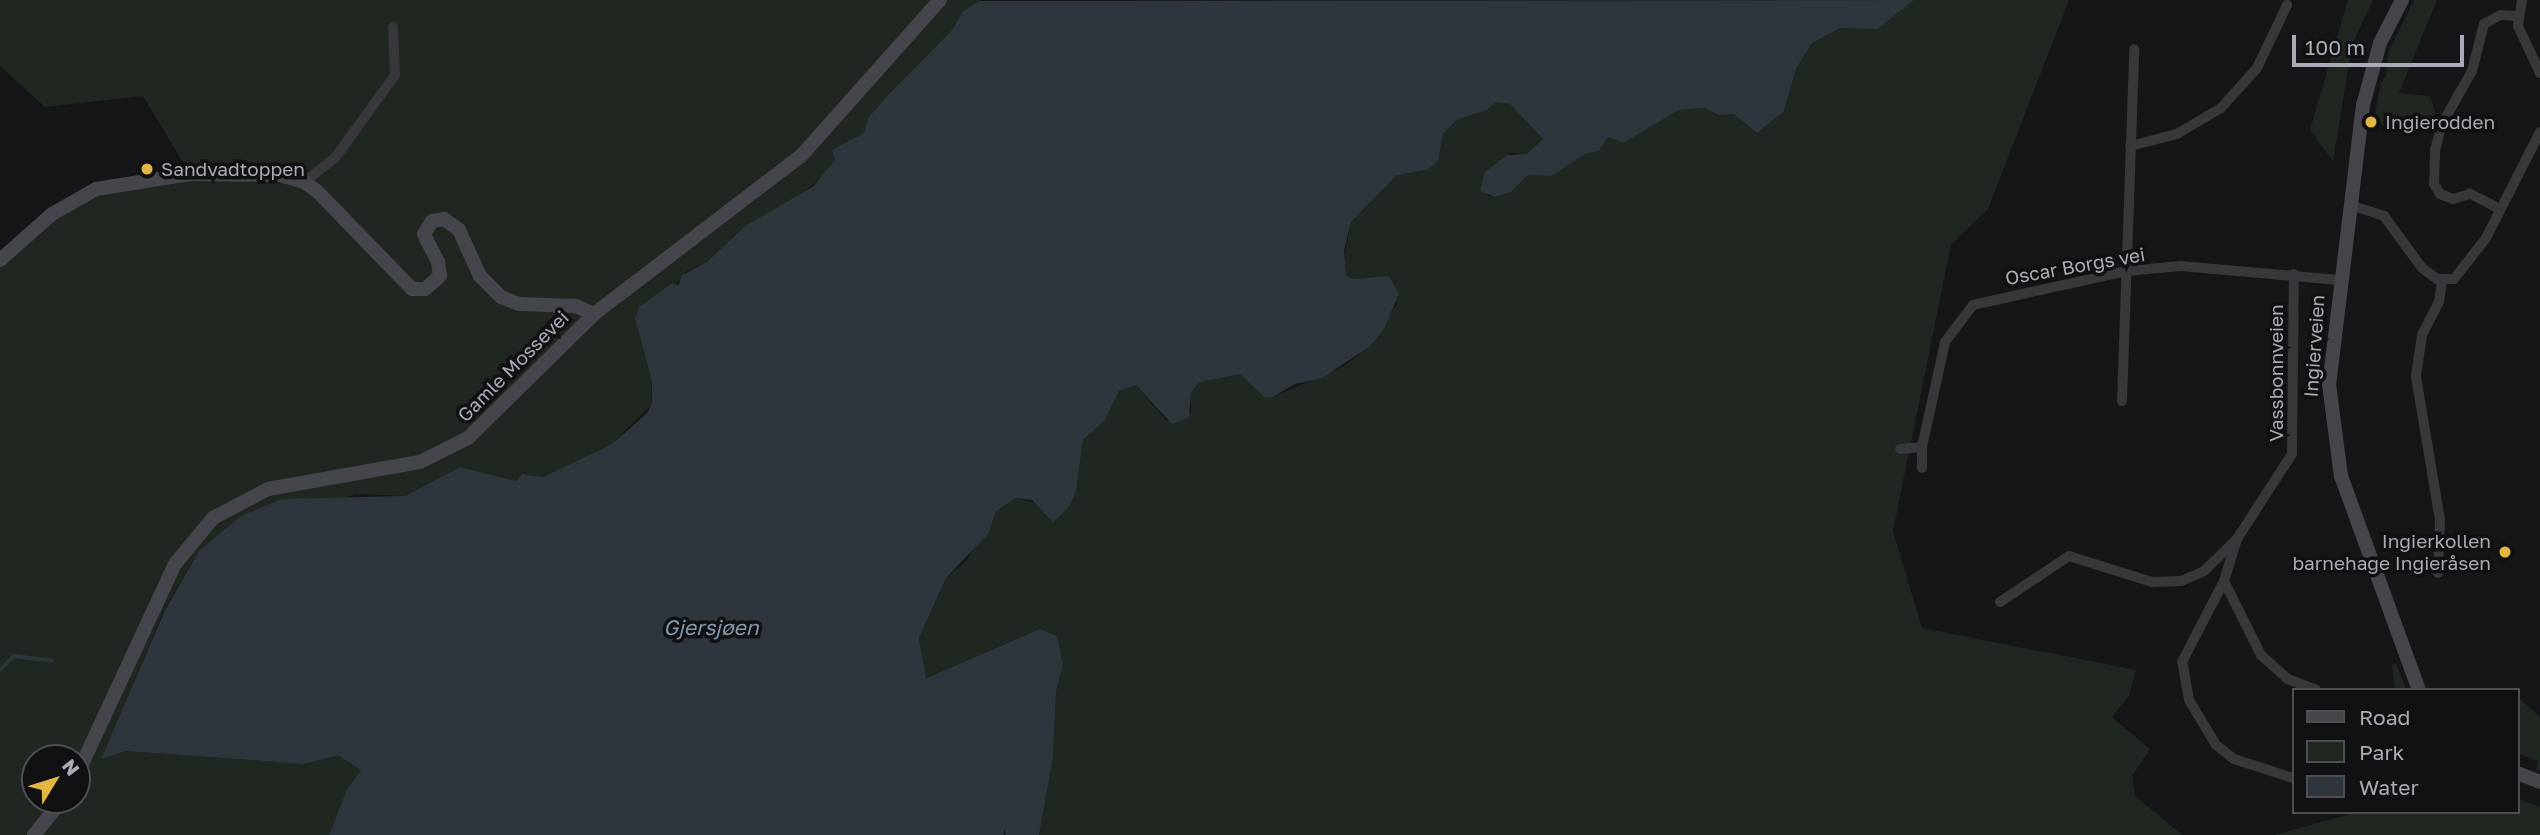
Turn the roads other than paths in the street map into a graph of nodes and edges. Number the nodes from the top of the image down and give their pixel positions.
1 (940, 0) edge
2 (2402, 0) edge
3 (2522, 0) edge
4 (2287, 5) dead end
5 (2518, 16) junction
6 (393, 27) dead end
7 (2134, 49) dead end
8 (2540, 73) edge
9 (2540, 132) edge
10 (2130, 146) junction
11 (304, 182) junction
12 (2349, 205) junction
13 (2500, 209) junction
14 (0, 260) edge
15 (2126, 271) junction
16 (2294, 274) junction
17 (2338, 280) junction
18 (2442, 281) junction
19 (594, 314) junction
20 (2122, 401) dead end
21 (1922, 447) junction
22 (1900, 449) dead end
23 (1922, 468) dead end
24 (2237, 539) junction
25 (2438, 573) dead end
26 (2224, 581) junction
27 (2000, 602) dead end
28 (2311, 688) edge
29 (2417, 688) edge
30 (91, 745) edge
31 (2519, 774) edge
32 (2292, 778) edge
33 (2540, 782) edge
34 (51, 814) edge
35 (34, 835) edge

1 - 19 main road, Gamle Mossevei
2 - 12 main road, Ingierveien
3 - 5 street
4 - 10 street
5 - 8 street
5 - 13 street
6 - 11 street
7 - 10 street
9 - 13 street
10 - 15 street
11 - 14 main road
11 - 19 main road
12 - 17 main road, Ingierveien
12 - 18 street
13 - 18 street
15 - 16 street, Oscar Borgs vei
15 - 20 street
15 - 21 street, Oscar Borgs vei
16 - 17 street, Oscar Borgs vei
16 - 24 street, Vassbonnveien
17 - 29 main road, Ingierveien
18 - 25 street
19 - 30 main road, Gamle Mossevei
21 - 22 street
21 - 23 street, Oscar Borgs vei
24 - 26 street, Vassbonnveien
24 - 27 street, Vassbonnveien
26 - 28 street
26 - 32 street, Vassbonnveien
31 - 33 main road
34 - 35 main road

